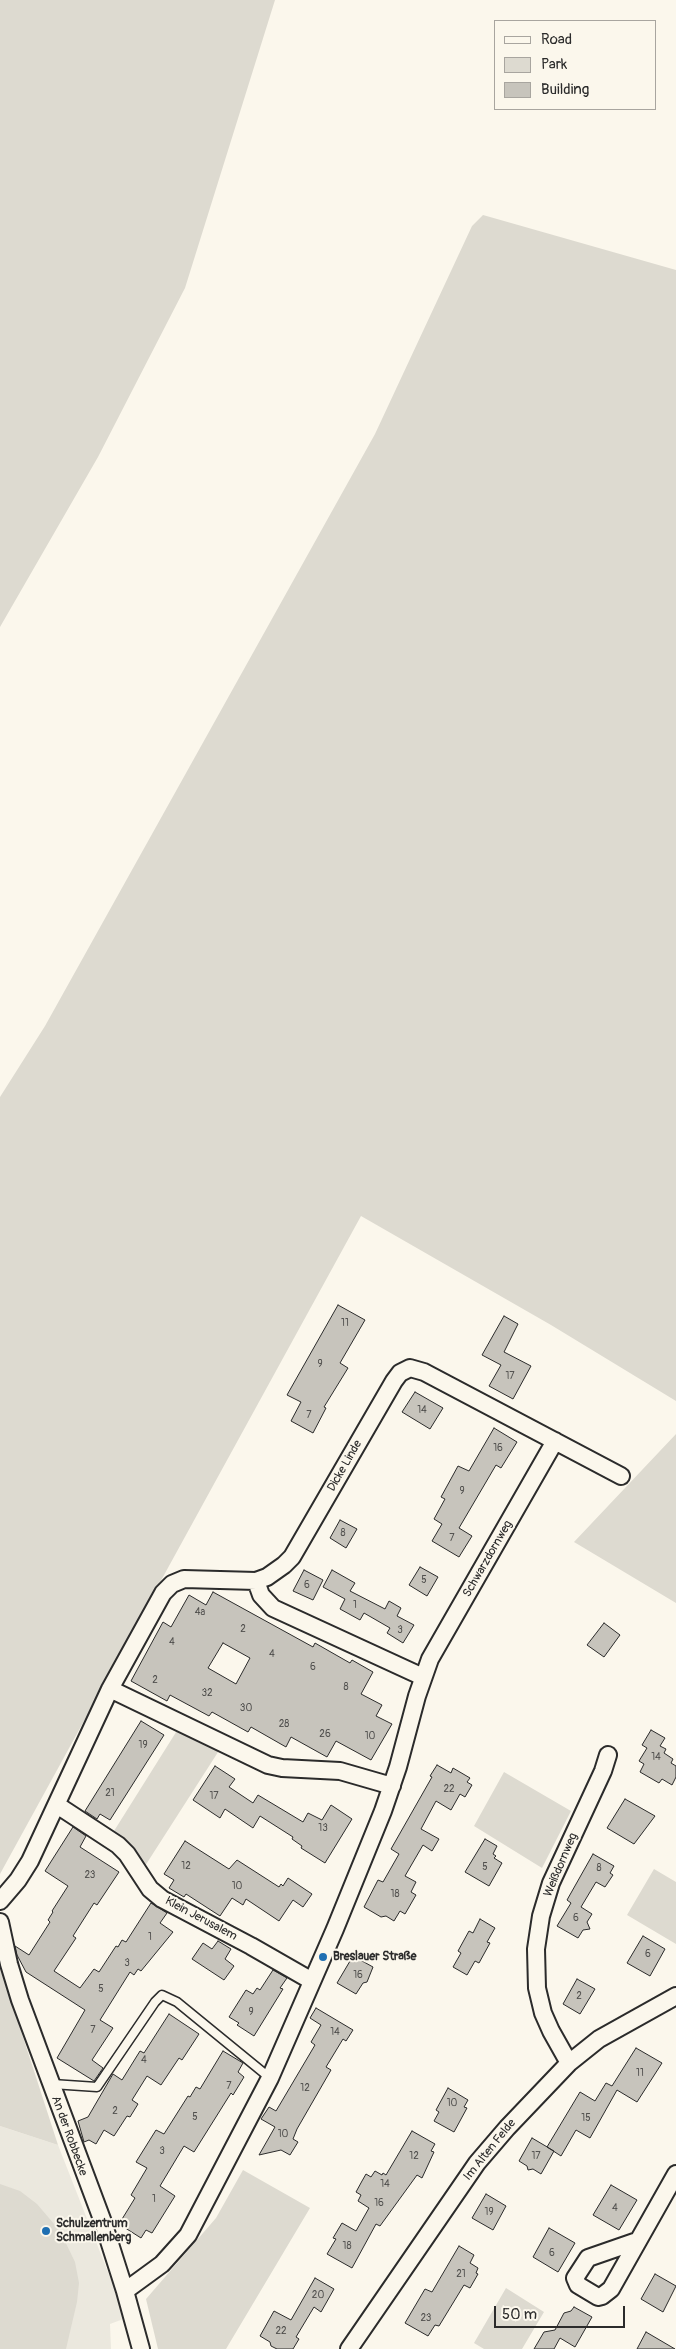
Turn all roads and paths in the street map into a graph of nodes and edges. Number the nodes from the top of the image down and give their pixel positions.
1 (555, 1441) junction
2 (621, 1476) dead end
3 (256, 1581) junction
4 (423, 1677) junction
5 (110, 1689) junction
6 (608, 1755) dead end
7 (392, 1786) junction
8 (57, 1805) junction
9 (0, 1901) edge
10 (0, 1922) edge
11 (312, 1981) junction
12 (676, 1996) edge
13 (569, 2063) junction
14 (270, 2078) junction
15 (50, 2084) junction
16 (676, 2174) edge
17 (637, 2241) dead end
18 (125, 2291) junction
19 (141, 2349) edge
20 (349, 2349) edge

1 - 2 street, Dicke Linde
1 - 3 street, Dicke Linde
1 - 4 street, Schwarzdornweg
3 - 4 street
3 - 5 street, Dicke Linde
4 - 7 street, Schwarzdornweg
5 - 7 street
5 - 8 street
6 - 13 street, Weißdornweg
7 - 11 street
8 - 9 street
8 - 11 street, Klein Jerusalem
10 - 15 street, An der Robbecke
11 - 14 street
12 - 13 street, Im Alten Felde
13 - 20 street, Im Alten Felde
14 - 15 lane
14 - 18 street
15 - 18 street, An der Robbecke
16 - 17 street
18 - 19 street, An der Robbecke

